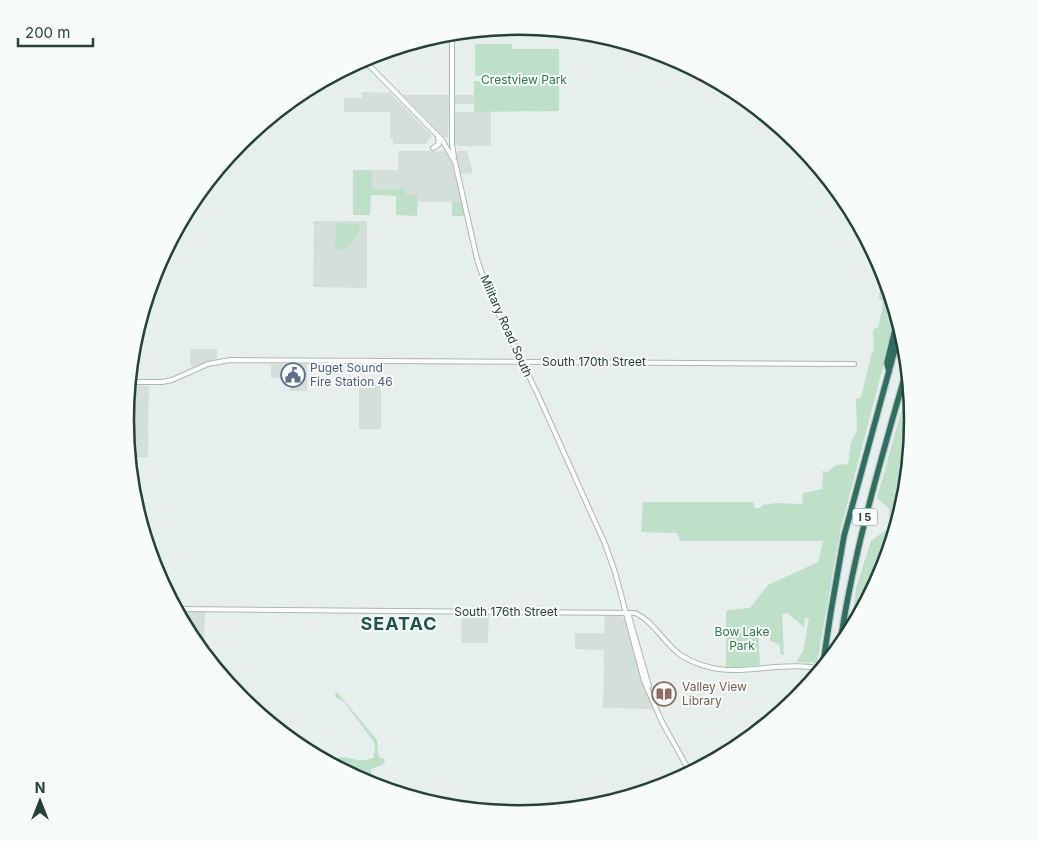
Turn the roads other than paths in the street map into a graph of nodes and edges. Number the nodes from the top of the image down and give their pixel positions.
1 (452, 41) edge
2 (369, 65) edge
3 (437, 136) junction
4 (452, 136) junction
5 (442, 140) junction
6 (433, 148) dead end
7 (455, 162) junction
8 (894, 331) edge
9 (897, 341) edge
10 (521, 361) junction
11 (854, 364) dead end
12 (889, 371) junction
13 (136, 382) edge
14 (903, 382) edge
15 (184, 609) edge
16 (626, 612) junction
17 (841, 633) edge
18 (824, 656) edge
19 (814, 668) edge
20 (687, 767) edge

1 - 4 street
2 - 3 street, Military Road South
3 - 5 street, Military Road South
3 - 6 street
4 - 5 street
4 - 7 street
5 - 7 street, Military Road South
7 - 10 street, Military Road South
8 - 12 highway
9 - 12 highway, I 5
10 - 11 street, South 170th Street
10 - 13 street, South 170th Street
10 - 16 street, Military Road South
12 - 18 highway, I 5
14 - 17 highway, I 5
15 - 16 street, South 176th Street
16 - 19 street, bridge
16 - 20 street, Military Road South

